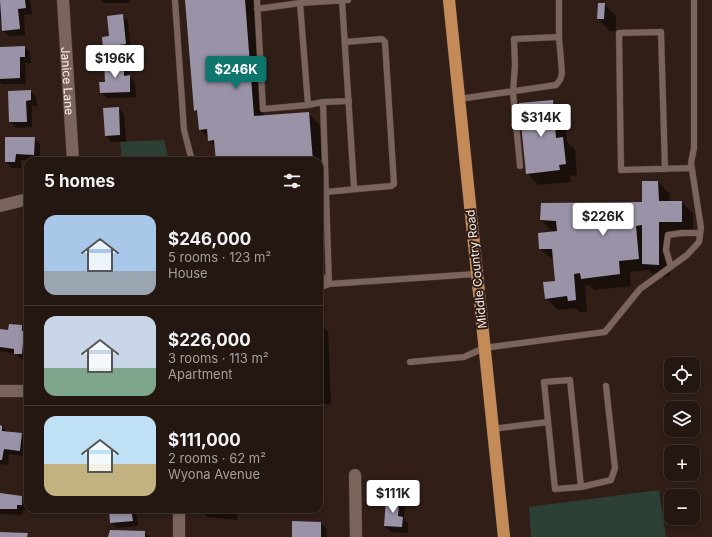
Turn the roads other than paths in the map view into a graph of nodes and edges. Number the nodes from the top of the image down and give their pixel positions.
1 (62, 0) edge
2 (175, 0) edge
3 (257, 0) edge
4 (342, 0) edge
5 (348, 0) edge
6 (448, 0) edge
7 (559, 0) edge
8 (694, 0) edge
9 (300, 3) junction
10 (257, 9) junction
11 (559, 37) junction
12 (345, 42) junction
13 (513, 92) junction
14 (459, 99) junction
15 (349, 101) junction
16 (323, 102) junction
17 (308, 105) junction
18 (73, 157) edge
19 (191, 157) edge
20 (520, 166) dead end
21 (692, 168) junction
22 (666, 169) junction
23 (357, 189) junction
24 (326, 192) junction
25 (24, 200) edge
26 (0, 206) edge
27 (700, 233) junction
28 (671, 267) junction
29 (476, 274) junction
30 (323, 278) edge
31 (329, 284) junction
32 (323, 286) edge
33 (484, 348) junction
34 (410, 362) dead end
35 (606, 386) dead end
36 (0, 391) edge
37 (24, 391) edge
38 (548, 422) junction
39 (492, 428) junction
40 (355, 475) dead end
41 (581, 487) junction
42 (179, 513) edge
43 (179, 537) edge
44 (356, 537) edge
45 (504, 537) edge

1 - 18 street, Janice Lane
2 - 19 lane
3 - 10 lane
4 - 5 lane
4 - 9 lane
4 - 12 lane
6 - 14 main road, Middle Country Road
7 - 11 lane
8 - 21 lane
9 - 10 lane
9 - 17 lane
10 - 17 lane
11 - 13 lane
11 - 13 lane
12 - 15 lane
12 - 23 lane
13 - 14 lane
13 - 20 lane
14 - 29 main road, Middle Country Road
15 - 16 lane
15 - 23 lane
16 - 17 lane
16 - 24 lane
21 - 22 lane
21 - 27 lane
22 - 22 lane
23 - 24 lane
24 - 31 lane
25 - 26 street
27 - 28 lane
27 - 28 lane
28 - 33 lane
29 - 31 lane
29 - 33 main road, Middle Country Road
30 - 31 lane
31 - 32 lane
33 - 34 lane
33 - 39 main road, Middle Country Road
35 - 41 lane
36 - 37 street
38 - 39 lane
38 - 41 lane
38 - 41 lane
39 - 45 main road, Middle Country Road
40 - 44 street
42 - 43 street

